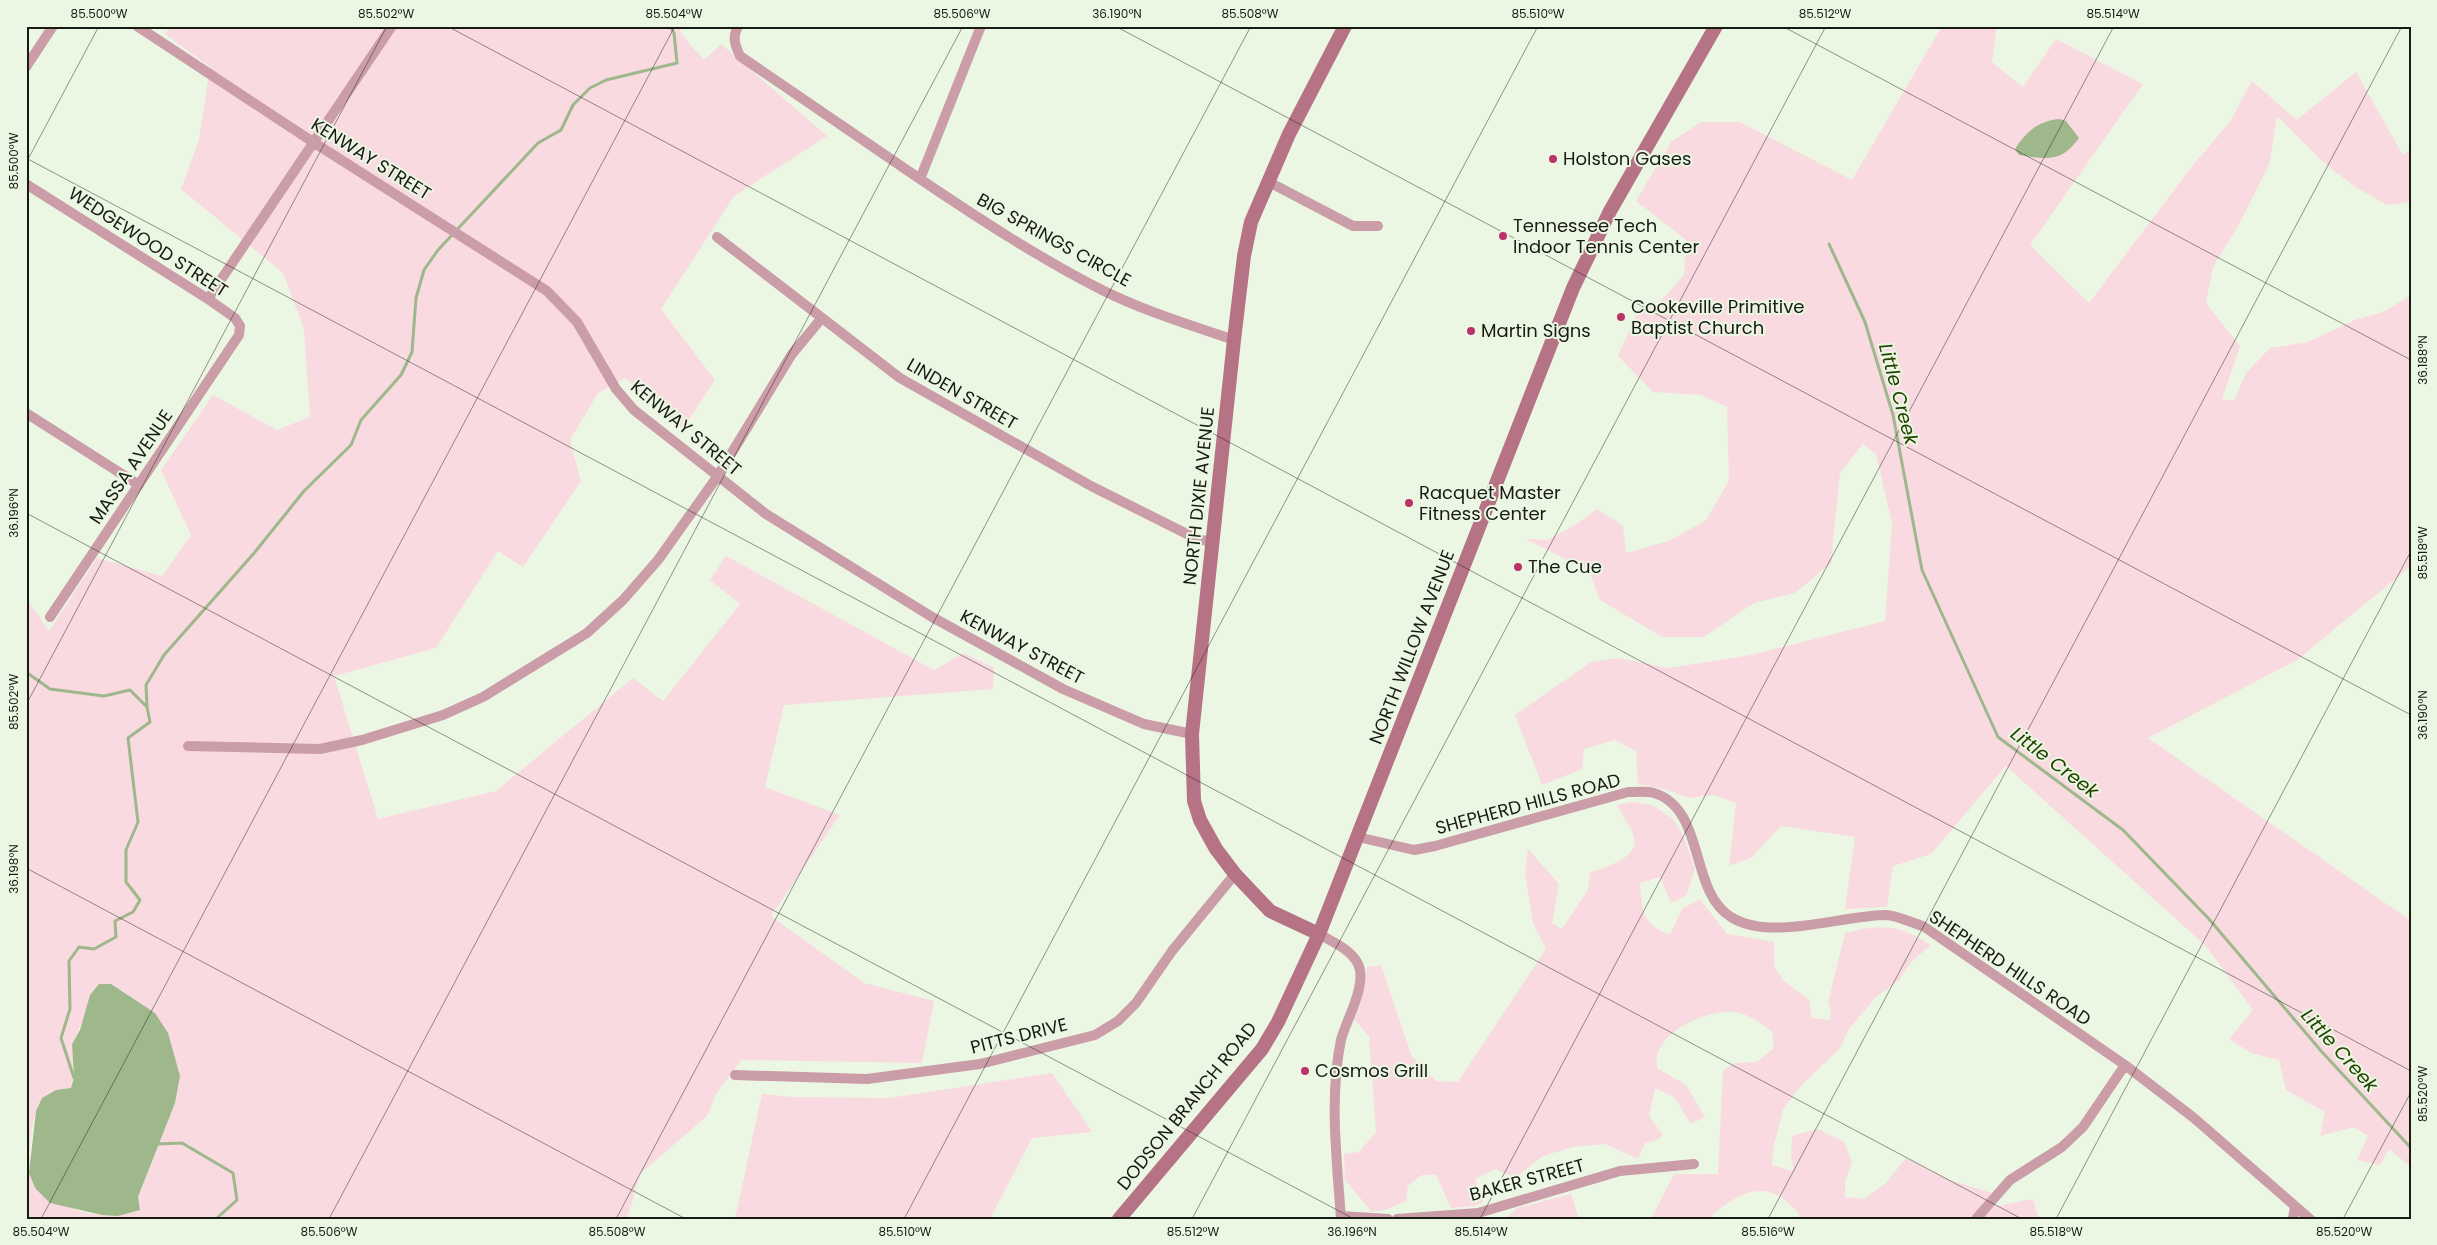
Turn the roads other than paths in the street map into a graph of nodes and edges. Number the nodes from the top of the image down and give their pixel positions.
1 (53, 26) edge
2 (137, 26) edge
3 (392, 26) edge
4 (738, 26) edge
5 (981, 26) edge
6 (1345, 26) edge
7 (1716, 26) edge
8 (26, 67) edge
9 (313, 142) junction
10 (920, 179) junction
11 (1267, 181) junction
12 (26, 184) edge
13 (1378, 226) dead end
14 (717, 238) dead end
15 (208, 299) junction
16 (821, 318) junction
17 (239, 335) joint
18 (1234, 340) junction
19 (26, 413) edge
20 (717, 477) junction
21 (139, 485) junction
22 (1214, 543) junction
23 (50, 617) dead end
24 (1192, 734) junction
25 (188, 746) dead end
26 (1358, 837) junction
27 (1235, 874) junction
28 (1319, 934) junction
29 (2125, 1065) junction
30 (735, 1075) dead end
31 (1694, 1164) dead end
32 (2295, 1206) junction
33 (1341, 1217) edge
34 (1119, 1219) edge
35 (1388, 1219) edge
36 (1397, 1219) edge
37 (1976, 1219) edge
38 (2293, 1219) edge
39 (2310, 1219) edge

1 - 8 street
2 - 9 street, KENWAY STREET
3 - 9 street
4 - 10 street, BIG SPRINGS CIRCLE
5 - 10 street
6 - 11 main road, NORTH DIXIE AVENUE
7 - 26 main road, NORTH WILLOW AVENUE
9 - 15 street
9 - 20 street, KENWAY STREET
10 - 18 street, BIG SPRINGS CIRCLE
11 - 13 street
11 - 18 main road, NORTH DIXIE AVENUE
12 - 15 street, WEDGEWOOD STREET
14 - 16 street, LINDEN STREET
15 - 17 street, WEDGEWOOD STREET
16 - 20 street
16 - 22 street, LINDEN STREET
17 - 21 street, MASSA AVENUE
18 - 22 main road, NORTH DIXIE AVENUE
19 - 21 street
20 - 24 street, KENWAY STREET
20 - 25 street
21 - 23 street, MASSA AVENUE
22 - 24 main road, NORTH DIXIE AVENUE
24 - 27 main road, NORTH DIXIE AVENUE
26 - 28 main road, NORTH WILLOW AVENUE
26 - 29 street, SHEPHERD HILLS ROAD
27 - 28 main road, NORTH DIXIE AVENUE
27 - 30 street, PITTS DRIVE
28 - 33 street
28 - 34 main road, DODSON BRANCH ROAD
29 - 32 street, SHEPHERD HILLS ROAD
29 - 37 street
31 - 36 street, BAKER STREET
32 - 38 street
32 - 39 street, SHEPHERD HILLS ROAD
33 - 35 street

